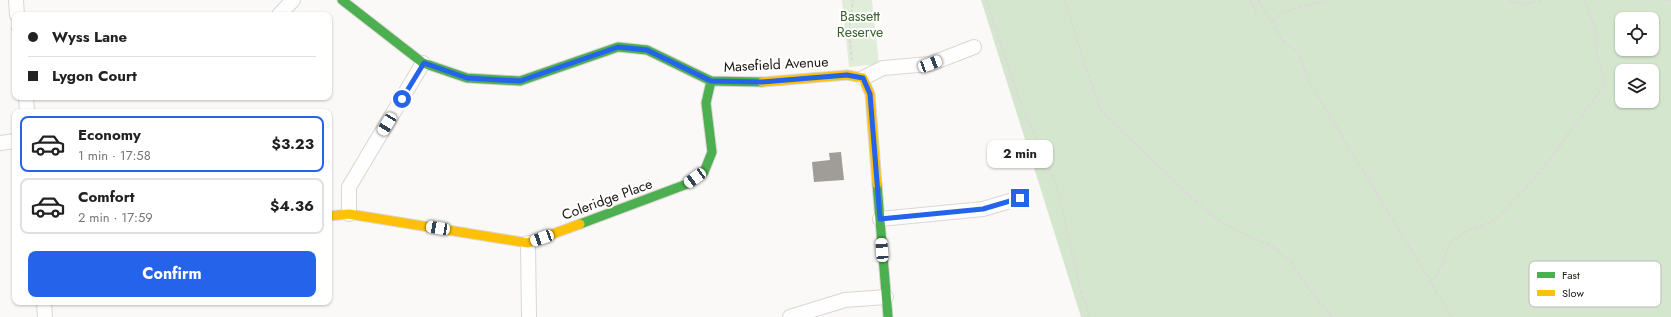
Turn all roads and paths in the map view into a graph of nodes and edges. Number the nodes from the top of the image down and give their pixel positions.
1 (16, 0) edge
2 (293, 0) edge
3 (342, 0) edge
4 (986, 0) edge
5 (1065, 0) edge
6 (1249, 0) edge
7 (1258, 0) edge
8 (1326, 0) edge
9 (1509, 0) edge
10 (1543, 0) edge
11 (1585, 0) edge
12 (1664, 0) edge
13 (1671, 0) edge
14 (15, 12) edge
15 (282, 12) edge
16 (1255, 15) dead end
17 (1272, 21) junction
18 (974, 47) dead end
19 (424, 63) junction
20 (863, 78) junction
21 (711, 81) junction
22 (12, 141) edge
23 (0, 143) edge
24 (1020, 198) dead end
25 (349, 214) junction
26 (332, 216) edge
27 (880, 219) junction
28 (528, 243) junction
29 (1430, 281) junction
30 (886, 297) junction
31 (44, 305) edge
32 (45, 317) edge
33 (529, 317) edge
34 (790, 317) edge
35 (888, 317) edge
36 (1090, 317) edge
37 (1332, 317) edge
38 (1452, 317) edge

1 - 14 street
2 - 15 street
3 - 19 street, Masefield Avenue
4 - 36 path
5 - 37 path
6 - 16 path
7 - 17 path
8 - 17 path
9 - 10 path
11 - 29 path
12 - 13 path
17 - 29 path
18 - 20 street
19 - 21 street, Masefield Avenue
19 - 25 street
20 - 21 street, Masefield Avenue
20 - 27 street
21 - 28 street, Coleridge Place
22 - 23 street
24 - 27 street
25 - 26 street, Coleridge Place
25 - 28 street, Coleridge Place
27 - 30 street
28 - 33 street
29 - 38 path
30 - 34 street
30 - 35 street
31 - 32 street

